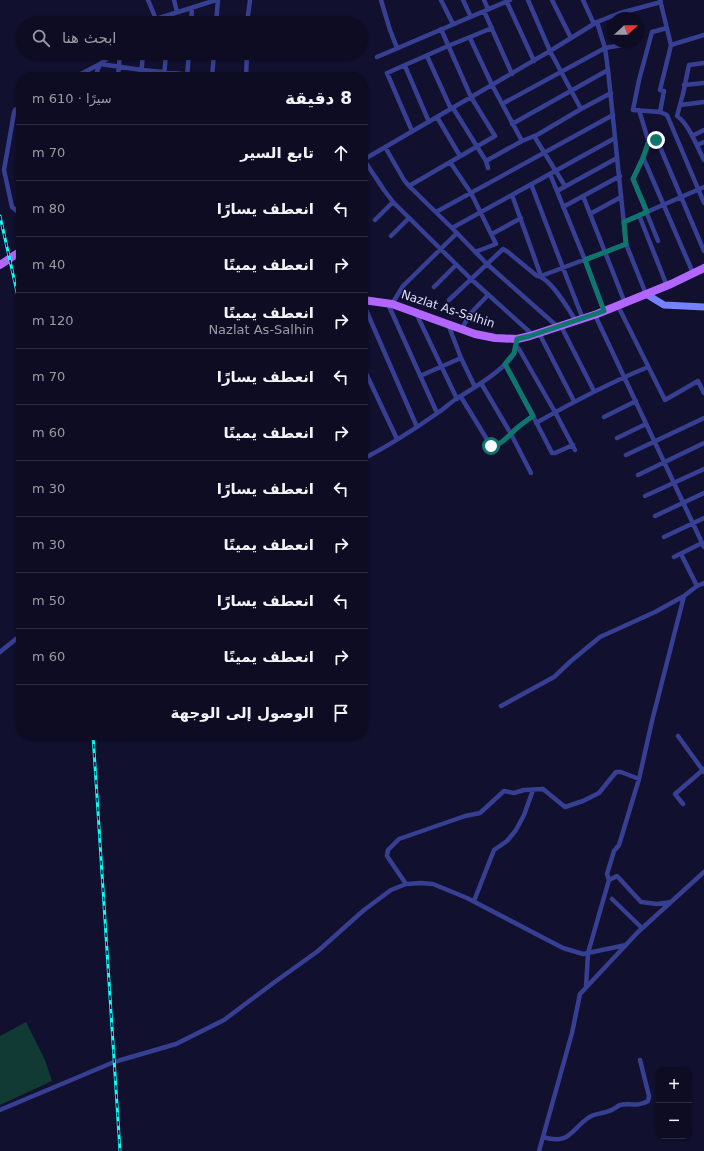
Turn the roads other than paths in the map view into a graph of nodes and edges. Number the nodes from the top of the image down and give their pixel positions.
1 (148, 0) edge
2 (174, 0) edge
3 (217, 0) edge
4 (250, 0) edge
5 (381, 0) edge
6 (441, 0) edge
7 (463, 0) edge
8 (484, 0) edge
9 (507, 0) edge
10 (528, 0) edge
11 (552, 0) edge
12 (583, 0) edge
13 (661, 1) edge
14 (192, 8) junction
15 (486, 10) junction
16 (177, 12) junction
17 (630, 12) edge
18 (170, 15) edge
19 (154, 16) edge
20 (191, 16) edge
21 (216, 16) edge
22 (248, 16) edge
23 (471, 17) junction
24 (608, 19) edge
25 (596, 23) junction
26 (452, 24) junction
27 (492, 28) junction
28 (667, 28) junction
29 (441, 29) junction
30 (704, 35) edge
31 (470, 38) junction
32 (571, 38) junction
33 (672, 45) junction
34 (448, 46) junction
35 (398, 48) junction
36 (606, 48) junction
37 (550, 51) junction
38 (427, 56) junction
39 (377, 57) dead end
40 (105, 60) edge
41 (119, 60) edge
42 (143, 60) edge
43 (165, 60) edge
44 (188, 60) edge
45 (213, 60) edge
46 (247, 60) edge
47 (534, 61) junction
48 (704, 63) edge
49 (100, 64) junction
50 (405, 66) junction
51 (118, 67) junction
52 (142, 70) junction
53 (608, 70) junction
54 (85, 72) edge
55 (97, 72) edge
56 (118, 72) edge
57 (151, 72) edge
58 (164, 72) edge
59 (187, 72) edge
60 (212, 72) edge
61 (246, 72) edge
62 (562, 72) junction
63 (512, 74) junction
64 (704, 83) edge
65 (492, 85) junction
66 (684, 85) junction
67 (572, 90) junction
68 (611, 93) junction
69 (471, 97) junction
70 (704, 102) edge
71 (502, 104) junction
72 (680, 105) junction
73 (452, 109) junction
74 (581, 109) junction
75 (16, 110) edge
76 (639, 110) junction
77 (660, 112) junction
78 (613, 115) junction
79 (437, 117) junction
80 (429, 122) junction
81 (512, 124) junction
82 (704, 130) edge
83 (412, 131) junction
84 (534, 136) junction
85 (692, 136) junction
86 (615, 138) junction
87 (522, 141) junction
88 (704, 142) edge
89 (648, 143) junction
90 (697, 145) junction
91 (385, 147) junction
92 (476, 147) junction
93 (544, 152) junction
94 (460, 156) junction
95 (368, 158) edge
96 (617, 158) junction
97 (643, 158) junction
98 (704, 160) edge
99 (486, 161) junction
100 (450, 162) junction
101 (368, 166) edge
102 (488, 168) dead end
103 (556, 170) junction
104 (550, 174) junction
105 (620, 176) junction
106 (531, 184) junction
107 (409, 186) junction
108 (566, 186) junction
109 (704, 187) edge
110 (698, 190) junction
111 (557, 191) junction
112 (471, 193) junction
113 (512, 195) junction
114 (583, 196) junction
115 (621, 197) junction
116 (682, 197) junction
117 (393, 202) junction
118 (704, 203) edge
119 (664, 204) junction
120 (564, 207) junction
121 (16, 209) edge
122 (436, 212) junction
123 (481, 212) junction
124 (647, 212) junction
125 (590, 214) junction
126 (639, 216) junction
127 (409, 218) junction
128 (521, 218) junction
129 (375, 220) dead end
130 (624, 222) junction
131 (452, 228) junction
132 (457, 233) junction
133 (492, 234) junction
134 (391, 236) dead end
135 (658, 241) dead end
136 (626, 244) junction
137 (441, 250) junction
138 (704, 251) edge
139 (475, 252) junction
140 (605, 252) junction
141 (16, 254) edge
142 (585, 260) junction
143 (456, 264) junction
144 (487, 264) junction
145 (0, 265) edge
146 (563, 268) junction
147 (704, 268) edge
148 (693, 274) junction
149 (541, 276) junction
150 (471, 279) junction
151 (667, 286) junction
152 (434, 287) dead end
153 (488, 294) junction
154 (646, 294) junction
155 (449, 300) dead end
156 (368, 302) edge
157 (390, 304) junction
158 (622, 304) junction
159 (704, 307) edge
160 (415, 311) junction
161 (604, 311) junction
162 (368, 313) edge
163 (595, 315) junction
164 (580, 320) junction
165 (448, 324) junction
166 (559, 326) junction
167 (462, 329) junction
168 (536, 334) junction
169 (516, 342) junction
170 (461, 358) junction
171 (505, 364) junction
172 (442, 366) junction
173 (648, 367) junction
174 (420, 376) junction
175 (624, 377) junction
176 (368, 378) edge
177 (481, 383) junction
178 (475, 387) junction
179 (594, 391) junction
180 (704, 393) edge
181 (459, 398) junction
182 (574, 401) junction
183 (636, 401) junction
184 (555, 412) junction
185 (437, 413) junction
186 (533, 416) junction
187 (604, 416) dead end
188 (704, 418) edge
189 (536, 423) junction
190 (646, 424) junction
191 (417, 426) junction
192 (511, 434) junction
193 (616, 438) dead end
194 (397, 439) junction
195 (655, 442) junction
196 (704, 443) edge
197 (573, 444) junction
198 (576, 450) dead end
199 (626, 455) dead end
200 (368, 457) edge
201 (664, 462) junction
202 (704, 469) edge
203 (532, 473) dead end
204 (638, 475) dead end
205 (674, 483) junction
206 (704, 493) edge
207 (646, 496) dead end
208 (683, 503) junction
209 (655, 516) dead end
210 (704, 518) edge
211 (693, 524) junction
212 (664, 537) dead end
213 (703, 542) edge
214 (681, 554) junction
215 (674, 557) dead end
216 (704, 583) edge
217 (697, 586) junction
218 (684, 596) junction
219 (16, 639) edge
220 (0, 652) edge
221 (501, 706) dead end
222 (678, 736) dead end
223 (704, 770) edge
224 (639, 779) junction
225 (533, 790) junction
226 (683, 804) dead end
227 (704, 872) edge
228 (609, 880) junction
229 (406, 884) junction
230 (612, 899) dead end
231 (474, 901) junction
232 (671, 902) junction
233 (642, 928) junction
234 (626, 944) junction
235 (588, 953) junction
236 (586, 987) junction
237 (640, 1060) dead end
238 (0, 1110) edge
239 (543, 1137) junction
240 (539, 1151) edge

1 - 19 street
2 - 16 street
3 - 14 street
3 - 21 street
4 - 22 street
5 - 35 street
6 - 26 street
7 - 23 street
8 - 15 street
9 - 15 street
9 - 47 street
10 - 37 street
11 - 32 street
12 - 25 street
13 - 17 street
13 - 28 street
14 - 16 street
14 - 20 street
15 - 23 street
15 - 27 street
16 - 18 street
23 - 26 street
24 - 25 street
25 - 32 street
25 - 36 street
26 - 29 street
27 - 31 street
27 - 63 street
28 - 33 street
28 - 76 street
29 - 34 street
29 - 35 street
30 - 33 street
31 - 34 street
31 - 65 street
32 - 37 street
33 - 77 street
34 - 38 street
34 - 69 street
35 - 39 street
36 - 53 street
36 - 62 street
37 - 47 street
37 - 62 street
38 - 50 street
38 - 73 street
40 - 49 street
41 - 51 street
42 - 52 street
43 - 58 street
44 - 59 street
45 - 60 street
46 - 61 street
47 - 63 street
48 - 66 street
49 - 51 street
49 - 54 street
49 - 55 street
50 - 80 street
50 - 83 street
51 - 52 street
51 - 56 street
52 - 57 street
53 - 67 street
53 - 68 street
62 - 67 street
62 - 71 street
63 - 65 street
64 - 66 street
65 - 69 street
65 - 71 street
66 - 72 street
67 - 74 street
67 - 81 street
68 - 74 street
68 - 78 street
69 - 73 street
69 - 92 street
70 - 72 street
71 - 81 street
72 - 85 street
73 - 79 street
73 - 92 street
74 - 84 street
75 - 121 street
76 - 77 street
76 - 89 street
77 - 110 street
78 - 86 street
78 - 93 street
79 - 80 street
79 - 94 street
80 - 83 street
81 - 87 street
82 - 85 street
83 - 91 street
84 - 87 street
84 - 93 street
85 - 90 street
86 - 96 street
86 - 103 street
87 - 99 street
88 - 90 street
89 - 97 street
89 - 116 street
90 - 98 street
91 - 95 street
91 - 107 street
92 - 94 street
92 - 99 street
93 - 103 street
93 - 112 street
94 - 100 street
96 - 105 street
96 - 108 street
97 - 119 street
97 - 124 street
99 - 102 street
100 - 107 street
100 - 112 street
101 - 117 street
103 - 104 street
103 - 108 street
104 - 106 street
104 - 111 street
105 - 114 street
105 - 115 street
106 - 113 street
106 - 146 street
107 - 122 street
108 - 111 street
109 - 110 street
110 - 116 street
110 - 118 street
111 - 120 street
112 - 122 street
112 - 123 street
113 - 123 street
113 - 128 street
114 - 120 street
114 - 125 street
115 - 125 street
115 - 130 street
116 - 119 street
116 - 138 street
117 - 127 street
117 - 129 street
119 - 124 street
119 - 148 street
120 - 142 street
122 - 131 street
123 - 131 street
123 - 133 street
124 - 126 street
124 - 135 street
125 - 140 street
126 - 130 street
126 - 151 street
127 - 134 street
127 - 137 street
128 - 133 street
128 - 149 street
130 - 136 street
131 - 132 street
132 - 137 street
132 - 139 street
133 - 139 street
136 - 140 street
136 - 154 street
137 - 143 street
137 - 157 street
139 - 144 street
140 - 142 street
140 - 158 street
141 - 145 main road
142 - 146 street
142 - 161 street
143 - 150 street
143 - 152 street
144 - 149 street
144 - 150 street
144 - 166 street
146 - 149 street
146 - 164 street
147 - 148 main road, Nazlat As-Salhin
148 - 151 main road, Nazlat As-Salhin
149 - 164 street
150 - 153 street
150 - 155 street
151 - 154 main road, Nazlat As-Salhin
153 - 167 street
153 - 168 street
154 - 158 main road, Nazlat As-Salhin
154 - 159 street
156 - 157 main road, Nazlat As-Salhin
157 - 160 main road, Nazlat As-Salhin
157 - 174 street
158 - 161 main road, Nazlat As-Salhin
158 - 173 street
160 - 165 main road, Nazlat As-Salhin
160 - 172 street
161 - 163 main road, Nazlat As-Salhin
162 - 191 street
163 - 164 main road, Nazlat As-Salhin
163 - 175 street
164 - 166 main road, Nazlat As-Salhin
165 - 167 main road, Nazlat As-Salhin
165 - 170 street
166 - 168 main road, Nazlat As-Salhin
166 - 179 street
167 - 169 main road, Nazlat As-Salhin
168 - 169 main road, Nazlat As-Salhin
168 - 182 street
169 - 171 street
169 - 184 street
170 - 172 street
170 - 178 street
171 - 177 street
171 - 186 street
172 - 174 street
172 - 181 street
173 - 175 street
173 - 180 street
174 - 185 street
175 - 179 street
175 - 183 street
176 - 194 street
177 - 178 street
177 - 192 street
178 - 181 street
179 - 182 street
181 - 185 street
181 - 192 street
182 - 184 street
183 - 187 street
183 - 190 street
184 - 189 street
184 - 197 street
185 - 191 street
186 - 189 street
186 - 192 street
188 - 195 street
189 - 197 street
190 - 193 street
190 - 195 street
191 - 194 street
192 - 203 street
194 - 200 street
195 - 199 street
195 - 201 street
196 - 201 street
197 - 198 street
201 - 204 street
201 - 205 street
202 - 205 street
205 - 207 street
205 - 208 street
206 - 208 street
208 - 209 street
208 - 211 street
210 - 211 street
211 - 212 street
211 - 213 street
213 - 214 street
214 - 215 street
214 - 217 street
216 - 217 street
217 - 218 street
218 - 221 street
218 - 224 street
219 - 220 street
222 - 223 street
223 - 226 street
224 - 225 street
224 - 228 street
225 - 229 street
225 - 231 street
227 - 232 street
228 - 232 street
228 - 235 street
229 - 231 street
229 - 238 street
230 - 233 street
231 - 235 street
232 - 233 street
233 - 234 street
234 - 235 street
234 - 236 street
235 - 236 street
236 - 239 street
237 - 239 street
239 - 240 street

